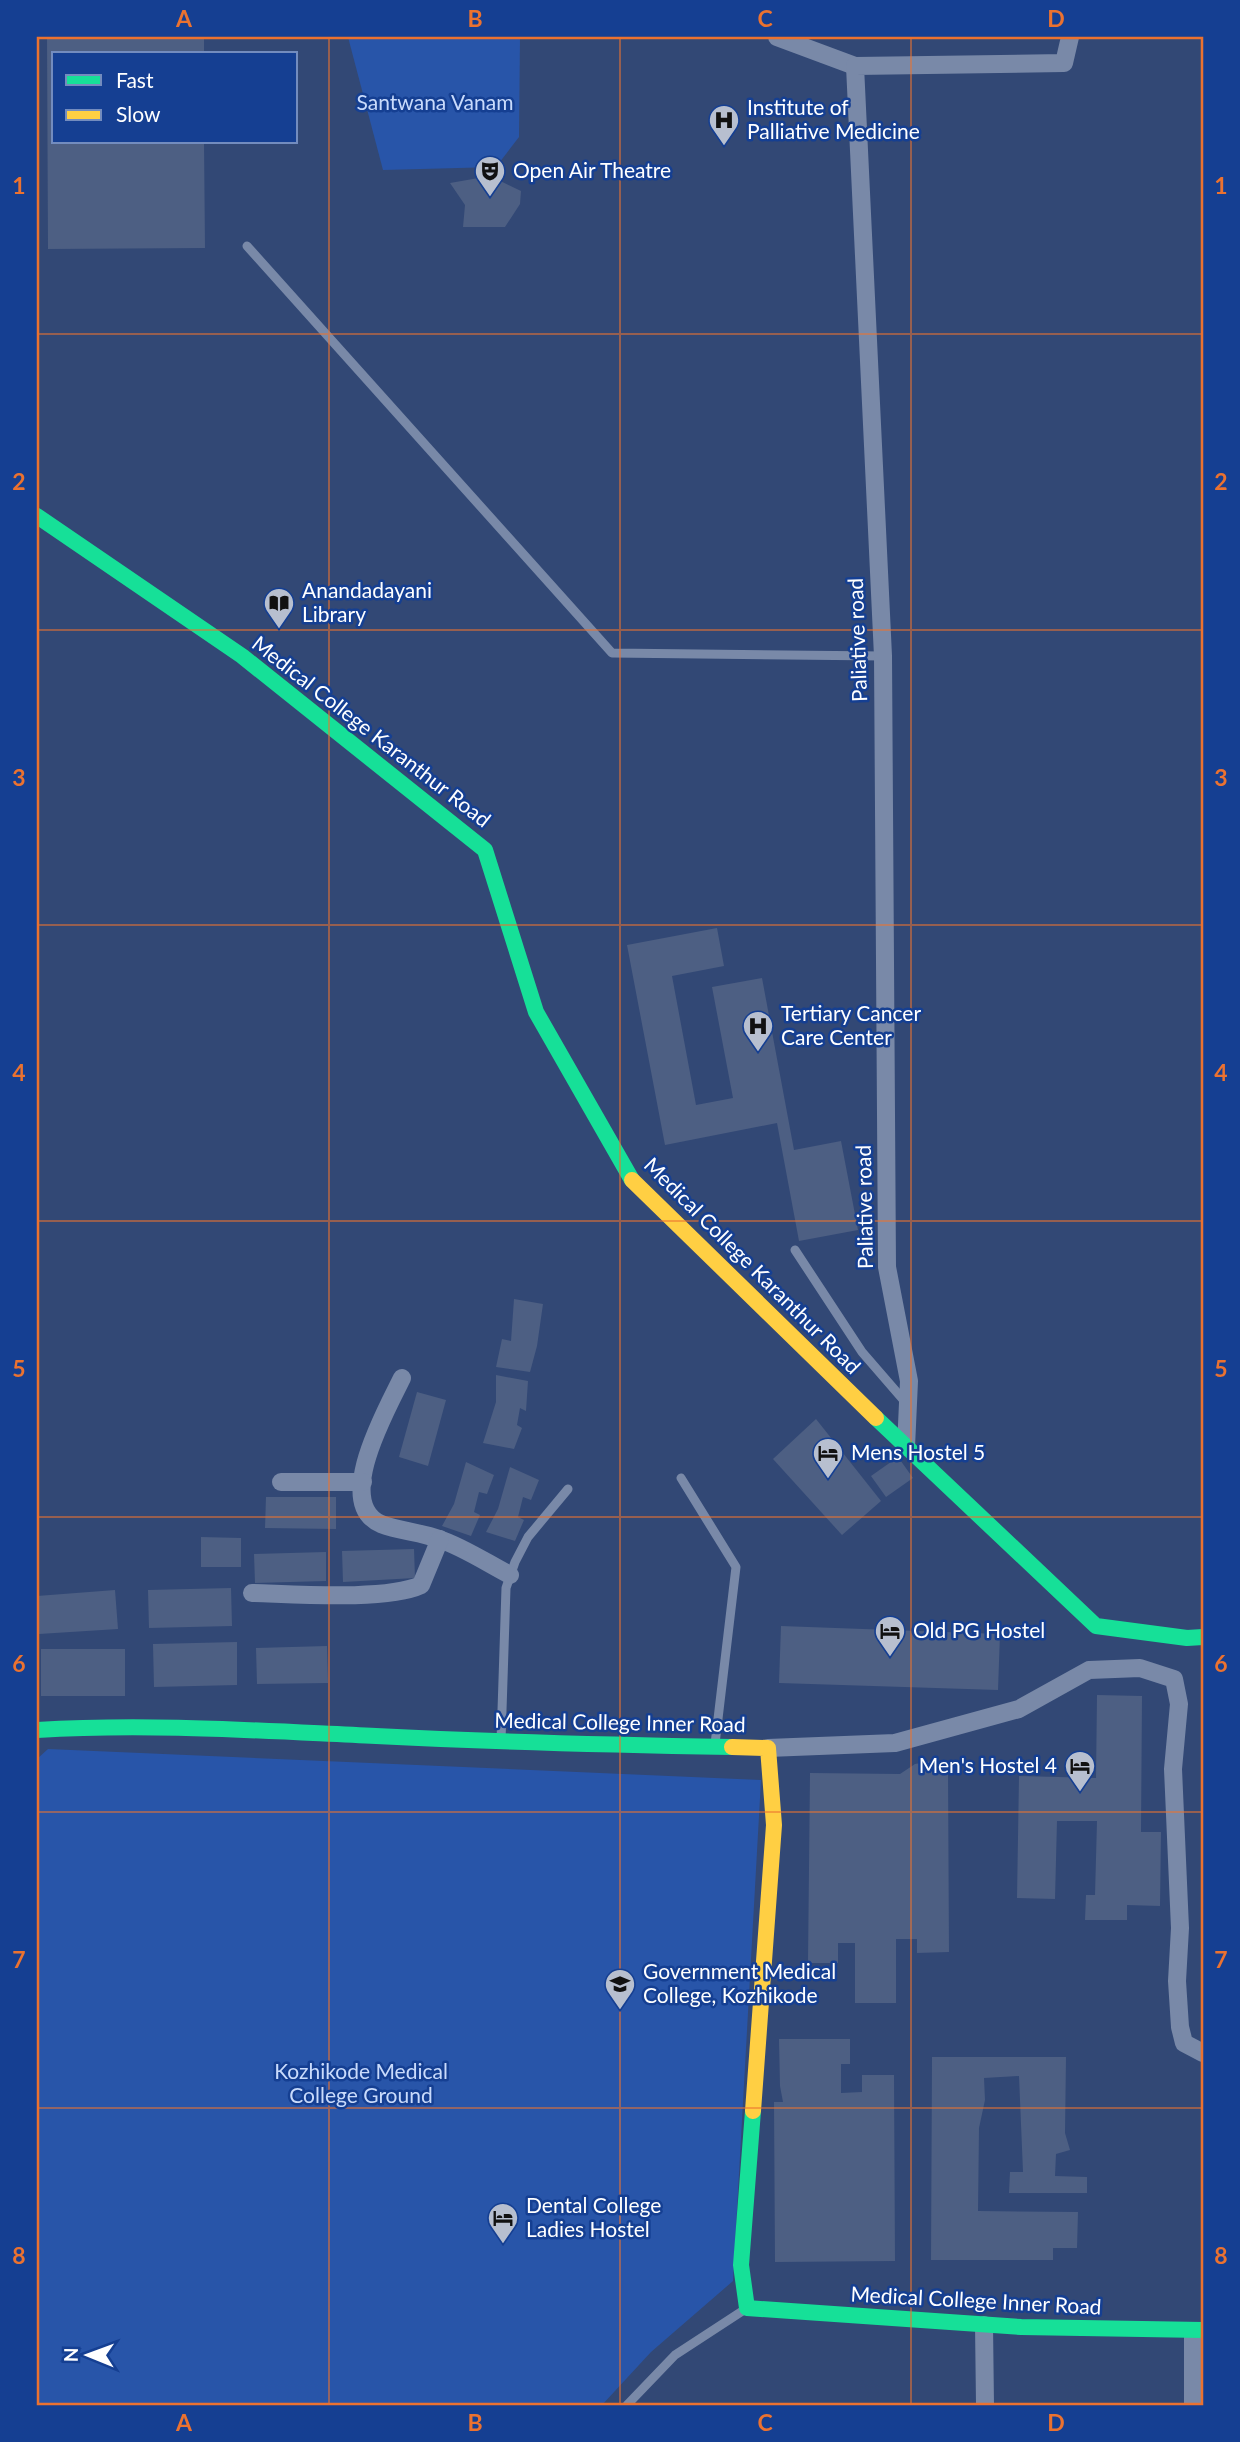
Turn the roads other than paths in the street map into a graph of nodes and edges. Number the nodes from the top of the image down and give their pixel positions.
1 (777, 37) edge
2 (1070, 37) edge
3 (855, 66) junction
4 (247, 246) dead end
5 (37, 516) edge
6 (883, 656) junction
7 (795, 1250) dead end
8 (401, 1378) dead end
9 (908, 1405) junction
10 (906, 1447) junction
11 (681, 1478) dead end
12 (281, 1482) dead end
13 (363, 1482) junction
14 (568, 1489) dead end
15 (440, 1539) junction
16 (510, 1575) junction
17 (252, 1593) dead end
18 (1203, 1637) edge
19 (37, 1730) edge
20 (501, 1742) junction
21 (715, 1746) junction
22 (768, 1748) junction
23 (1203, 2053) edge
24 (747, 2308) junction
25 (984, 2325) junction
26 (1198, 2330) edge
27 (627, 2405) edge
28 (985, 2405) edge
29 (1193, 2405) edge

1 - 3 street
2 - 3 street
3 - 6 street, Paliative road
4 - 6 lane
5 - 10 street, Medical College Karanthur Road
6 - 9 street, Paliative road
7 - 9 lane
8 - 13 street
9 - 10 street, Paliative road
10 - 18 street, Medical College Karanthur Road
11 - 21 lane
12 - 13 street
13 - 15 street
14 - 16 lane
15 - 16 street
15 - 17 street
16 - 20 lane
19 - 20 street, Medical College Inner Road
20 - 21 street, Medical College Inner Road
21 - 22 street, Medical College Inner Road
22 - 23 street
22 - 24 street, Medical College Inner Road
24 - 25 street, Medical College Inner Road
24 - 27 lane
25 - 26 street, Medical College Inner Road
25 - 28 street
26 - 29 street

